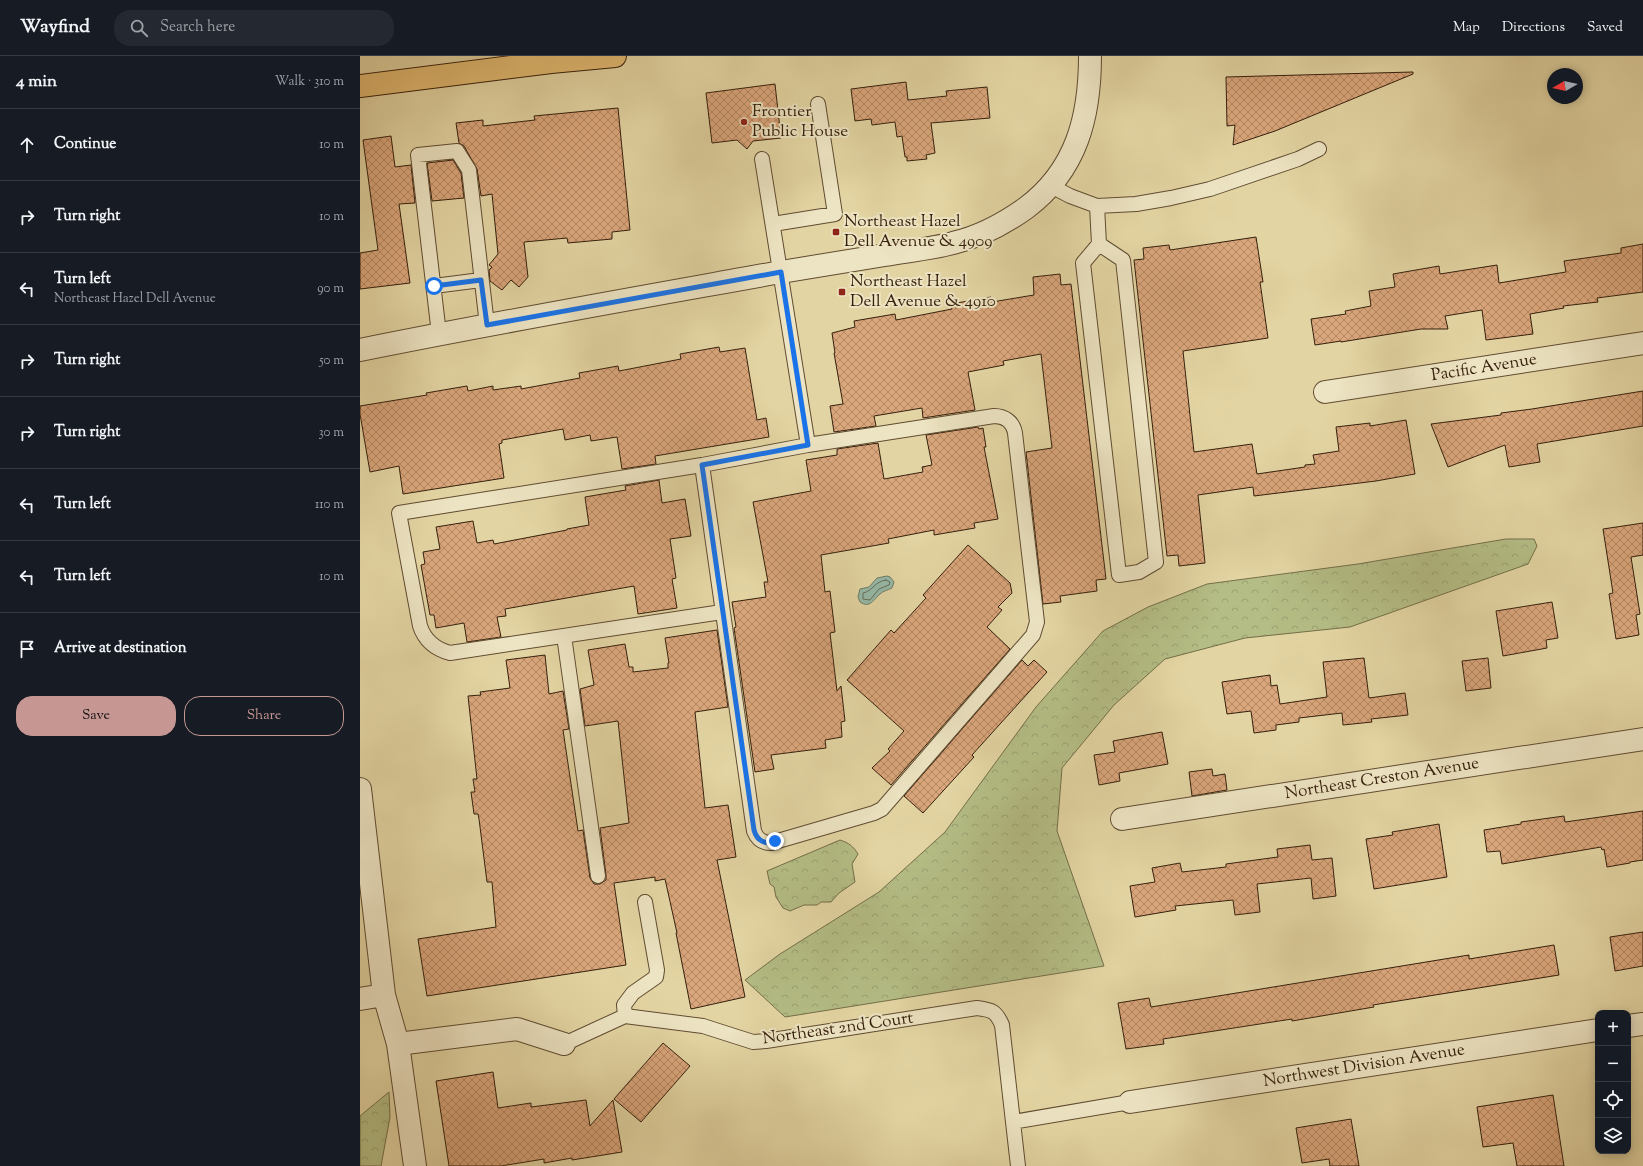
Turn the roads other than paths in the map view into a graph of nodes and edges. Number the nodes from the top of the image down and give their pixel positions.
1 (615, 56) edge
2 (1090, 56) edge
3 (360, 86) edge
4 (818, 104) dead end
5 (1318, 149) dead end
6 (762, 159) dead end
7 (1051, 186) junction
8 (1097, 206) junction
9 (773, 224) junction
10 (1099, 244) junction
11 (781, 272) junction
12 (481, 280) junction
13 (434, 286) junction
14 (487, 325) junction
15 (439, 334) junction
16 (1643, 344) edge
17 (360, 350) edge
18 (1325, 392) dead end
19 (808, 445) junction
20 (702, 465) junction
21 (722, 612) junction
22 (564, 636) junction
23 (1643, 739) edge
24 (360, 788) edge
25 (1122, 819) dead end
26 (598, 876) dead end
27 (645, 902) dead end
28 (384, 995) junction
29 (360, 998) edge
30 (625, 1016) junction
31 (1643, 1024) edge
32 (1631, 1026) edge
33 (1595, 1030) edge
34 (398, 1044) junction
35 (564, 1044) joint
36 (1130, 1102) joint
37 (1013, 1122) junction
38 (415, 1166) edge
39 (1018, 1166) edge

1 - 3 highway
2 - 7 street
4 - 9 lane
5 - 8 lane
6 - 9 lane
7 - 8 lane
7 - 11 street
8 - 10 lane
9 - 11 lane
10 - 10 lane
11 - 14 street
11 - 19 lane
12 - 13 lane
12 - 13 lane
12 - 14 lane
13 - 15 lane
14 - 15 street
15 - 17 street
16 - 18 street, Pacific Avenue
19 - 20 lane
19 - 21 lane
20 - 21 lane
20 - 22 lane
21 - 22 lane
22 - 26 lane
23 - 25 street, Northeast Creston Avenue
24 - 28 street
27 - 30 lane
28 - 29 street
28 - 34 street
30 - 35 lane
30 - 37 lane, Northeast 2nd Court
31 - 32 street
33 - 36 street, Northwest Division Avenue
34 - 35 street
34 - 38 street
36 - 37 lane
37 - 39 lane

